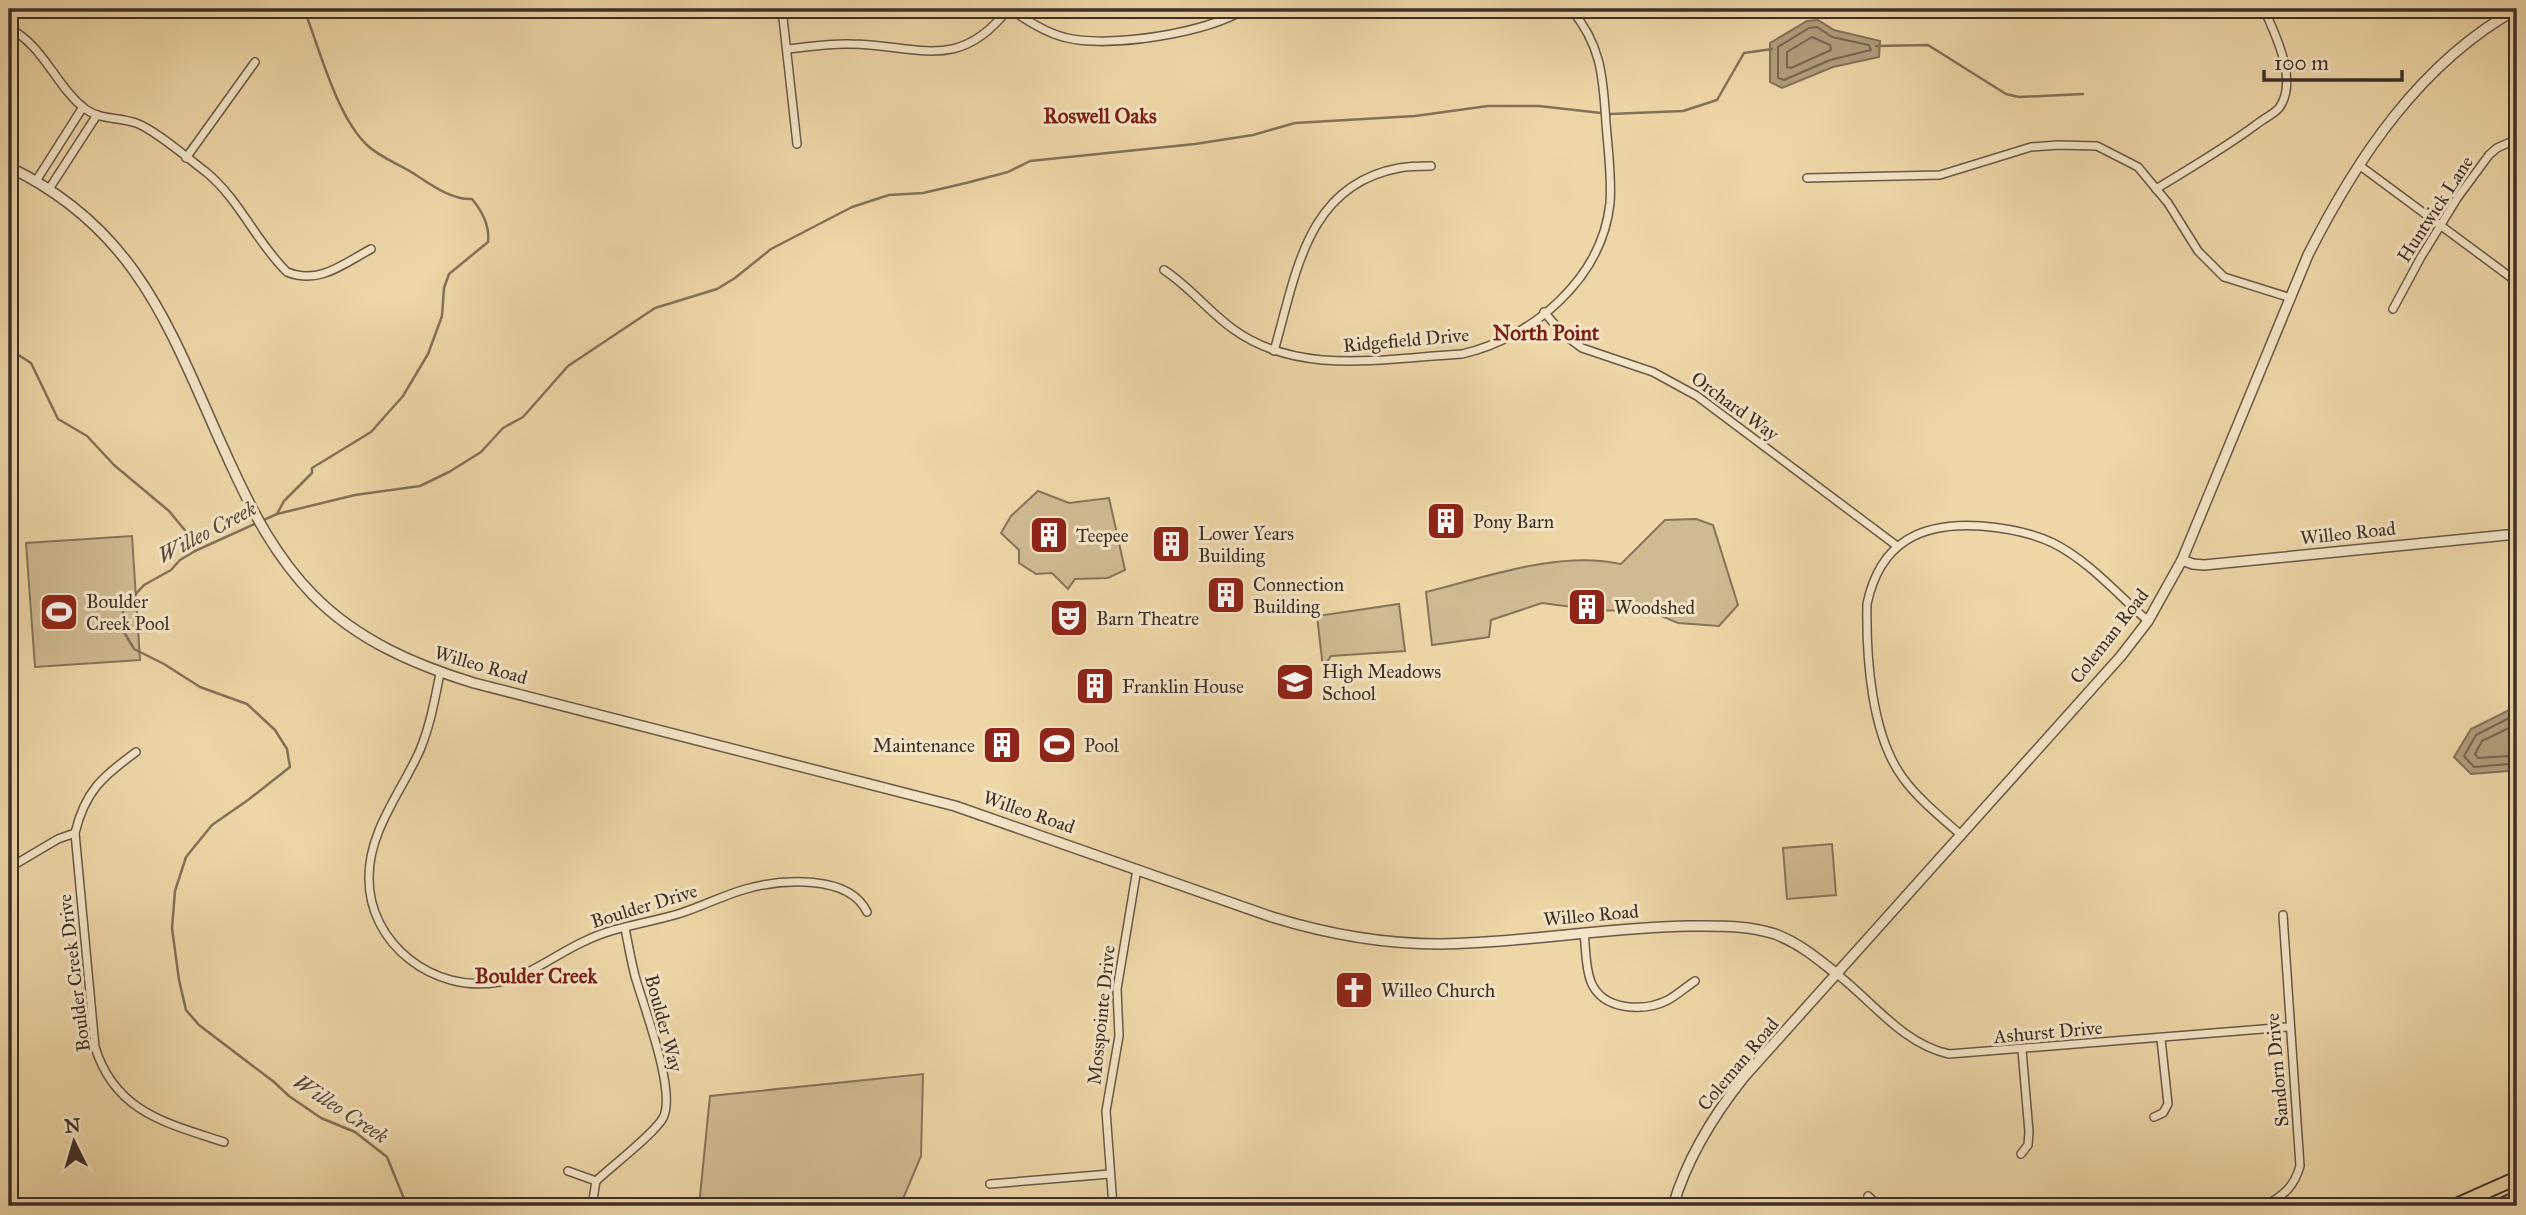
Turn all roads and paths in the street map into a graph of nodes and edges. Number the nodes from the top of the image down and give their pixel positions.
1 (782, 9) edge
2 (1009, 9) edge
3 (1245, 9) edge
4 (1571, 9) edge
5 (2264, 9) edge
6 (2517, 9) edge
7 (9, 28) edge
8 (787, 49) junction
9 (255, 62) dead end
10 (83, 107) junction
11 (97, 115) junction
12 (2517, 139) edge
13 (797, 144) dead end
14 (187, 158) junction
15 (2359, 165) junction
16 (1431, 166) dead end
17 (9, 167) edge
18 (1807, 178) dead end
19 (36, 181) junction
20 (49, 189) junction
21 (2156, 189) junction
22 (2440, 225) junction
23 (371, 249) dead end
24 (1164, 270) dead end
25 (2517, 282) edge
26 (2291, 298) junction
27 (2393, 309) dead end
28 (1545, 312) junction
29 (1274, 351) junction
30 (2517, 534) edge
31 (1897, 546) junction
32 (2182, 560) junction
33 (2148, 621) junction
34 (440, 673) junction
35 (136, 752) dead end
36 (75, 833) junction
37 (1962, 835) junction
38 (9, 868) edge
39 (1137, 869) junction
40 (867, 912) dead end
41 (2283, 915) dead end
42 (625, 928) junction
43 (1584, 933) junction
44 (1838, 974) junction
45 (1695, 981) dead end
46 (2289, 1027) junction
47 (2161, 1039) junction
48 (2022, 1050) junction
49 (2154, 1117) dead end
50 (224, 1142) dead end
51 (2021, 1154) dead end
52 (568, 1171) dead end
53 (1110, 1174) junction
54 (2517, 1178) edge
55 (596, 1181) junction
56 (990, 1184) dead end
57 (1868, 1196) dead end
58 (2517, 1198) edge
59 (592, 1206) edge
60 (1113, 1206) edge
61 (1673, 1206) edge
62 (1879, 1206) edge
63 (2265, 1206) edge
64 (2454, 1206) edge
65 (2499, 1206) edge

1 - 8 street
2 - 3 street
2 - 8 street
4 - 28 street, Ridgefield Drive
5 - 21 street
6 - 15 street, Coleman Road
7 - 10 street
8 - 13 street
9 - 14 street
10 - 11 street
10 - 19 street
11 - 14 street
11 - 20 street
12 - 22 street, Huntwick Lane
14 - 23 street
15 - 22 street
15 - 26 street, Coleman Road
16 - 29 street
17 - 19 street, Willeo Road
18 - 21 street
19 - 20 street, Willeo Road
20 - 34 street, Willeo Road
21 - 26 street
22 - 25 street
22 - 27 street, Huntwick Lane
24 - 29 street, Ridgefield Drive
26 - 32 street, Coleman Road
28 - 29 street, Ridgefield Drive
28 - 31 street, Orchard Way
30 - 32 street, Willeo Road
31 - 33 street
31 - 37 street
32 - 33 street, Coleman Road
33 - 37 street, Coleman Road
34 - 39 street, Willeo Road
34 - 42 street, Boulder Drive
35 - 36 street, Boulder Creek Drive
36 - 38 street
36 - 50 street, Boulder Creek Drive
37 - 44 street, Coleman Road
39 - 43 street, Willeo Road
39 - 53 street, Mosspointe Drive
40 - 42 street, Boulder Drive
41 - 46 street, Sandorn Drive
42 - 55 street, Boulder Way
43 - 44 street, Willeo Road
43 - 45 street
44 - 48 street, Ashurst Drive
44 - 61 street, Coleman Road
46 - 47 street, Ashurst Drive
46 - 63 street, Sandorn Drive
47 - 48 street, Ashurst Drive
47 - 49 street
48 - 51 street
52 - 55 street
53 - 56 street
53 - 60 street, Mosspointe Drive
54 - 64 highway
55 - 59 street
57 - 62 street
58 - 65 highway

